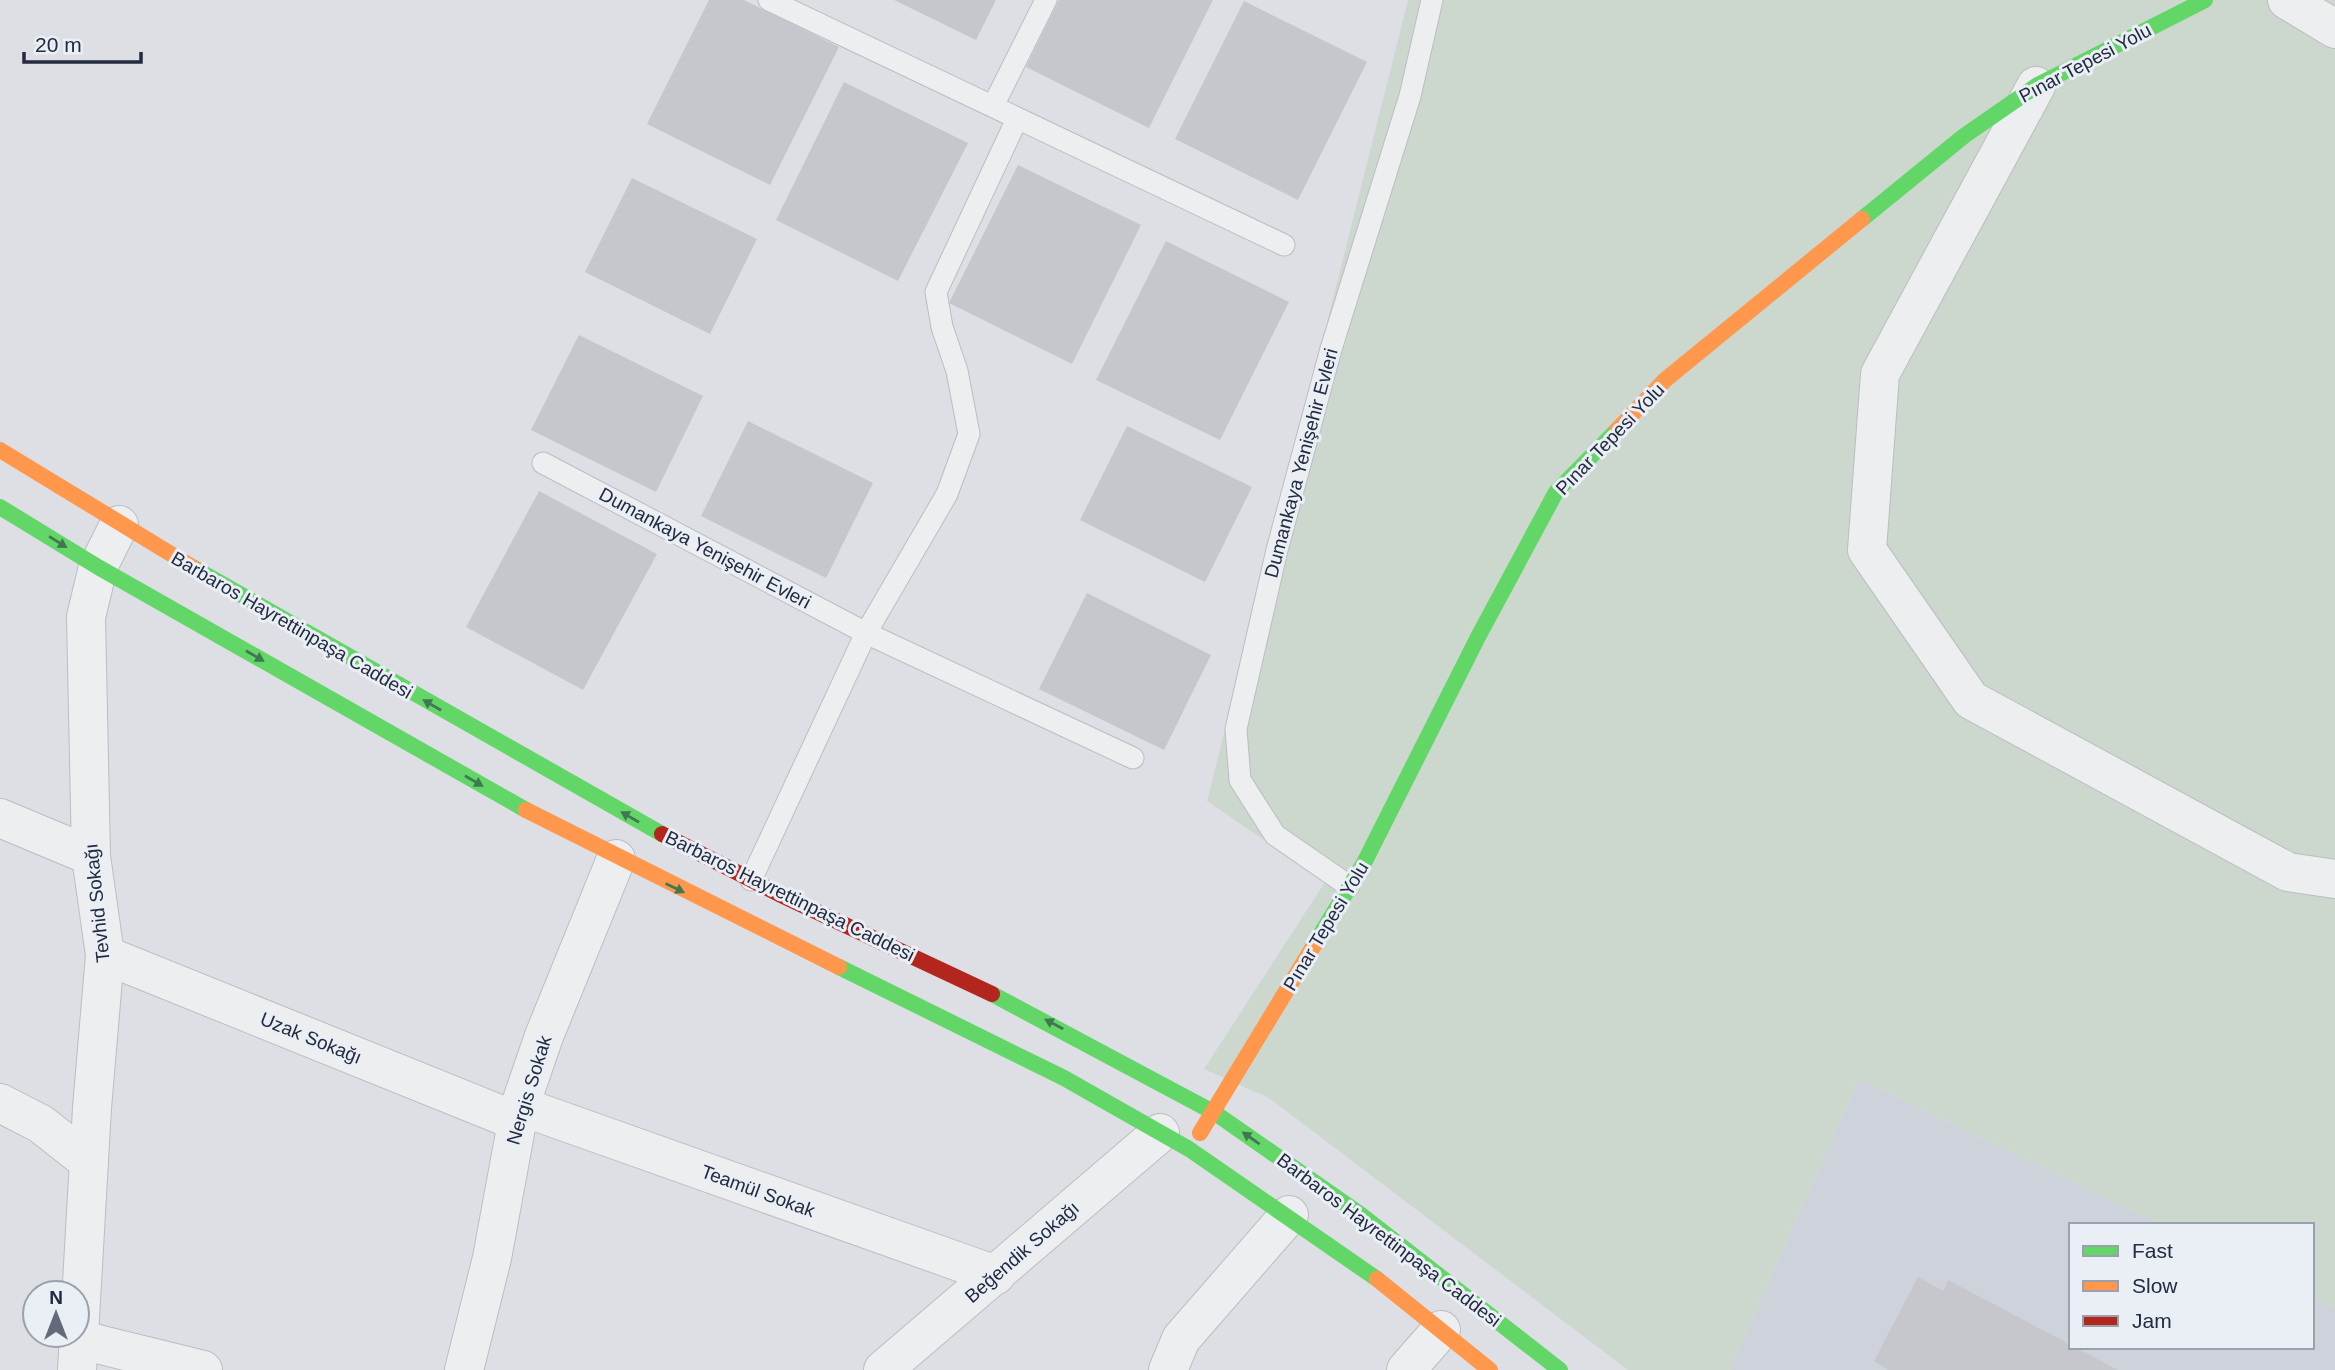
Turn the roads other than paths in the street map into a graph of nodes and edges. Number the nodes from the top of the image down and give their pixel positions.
1 (769, 0) edge
2 (1046, 0) edge
3 (1432, 0) edge
4 (2206, 0) edge
5 (2287, 0) edge
6 (2335, 29) edge
7 (2036, 86) junction
8 (993, 106) junction
9 (1017, 119) junction
10 (1284, 245) dead end
11 (0, 450) edge
12 (543, 463) dead end
13 (0, 506) edge
14 (119, 525) junction
15 (98, 567) junction
16 (866, 634) junction
17 (1133, 758) dead end
18 (0, 818) edge
19 (91, 856) junction
20 (616, 859) junction
21 (2335, 879) edge
22 (751, 880) junction
23 (1349, 886) junction
24 (105, 955) junction
25 (0, 1103) edge
26 (1215, 1113) junction
27 (518, 1114) junction
28 (1175, 1141) junction
29 (89, 1162) junction
30 (1289, 1215) junction
31 (996, 1275) junction
32 (1441, 1330) junction
33 (77, 1354) edge
34 (203, 1370) edge
35 (464, 1370) edge
36 (883, 1370) edge
37 (1168, 1370) edge
38 (1406, 1370) edge
39 (1490, 1370) edge
40 (1560, 1370) edge

1 - 8 lane
2 - 8 lane
3 - 23 lane, Dumankaya Yenişehir Evleri
4 - 7 street, Pınar Tepesi Yolu
5 - 6 street
7 - 21 street
7 - 23 street, Pınar Tepesi Yolu
8 - 9 lane
9 - 10 lane
9 - 16 lane
11 - 14 street, Barbaros Hayrettinpaşa Caddesi
12 - 16 lane, Dumankaya Yenişehir Evleri
13 -> 15 street, Barbaros Hayrettinpaşa Caddesi
14 - 15 street, Tevhid Sokağı
22 -> 14 street, Barbaros Hayrettinpaşa Caddesi
15 - 19 street, Tevhid Sokağı
15 -> 20 street, Barbaros Hayrettinpaşa Caddesi
16 - 17 lane, Dumankaya Yenişehir Evleri
16 - 22 lane
18 - 19 street
19 - 24 street, Tevhid Sokağı
20 - 27 street, Nergis Sokak
20 -> 28 street, Barbaros Hayrettinpaşa Caddesi
26 -> 22 street, Barbaros Hayrettinpaşa Caddesi
23 - 26 street, Pınar Tepesi Yolu
24 - 27 street, Uzak Sokağı
24 - 29 street, Tevhid Sokağı
25 - 29 street
26 - 28 street, Pınar Tepesi Yolu
40 -> 26 street, Barbaros Hayrettinpaşa Caddesi
27 - 31 street, Teamül Sokak
27 - 35 street, Nergis Sokak
28 - 30 street, Barbaros Hayrettinpaşa Caddesi
28 - 31 street, Beğendik Sokağı
29 - 33 street, Tevhid Sokağı
30 - 32 street, Barbaros Hayrettinpaşa Caddesi
30 - 37 street
31 - 36 street, Beğendik Sokağı
32 - 38 street
32 - 39 street, Barbaros Hayrettinpaşa Caddesi
33 - 34 street

